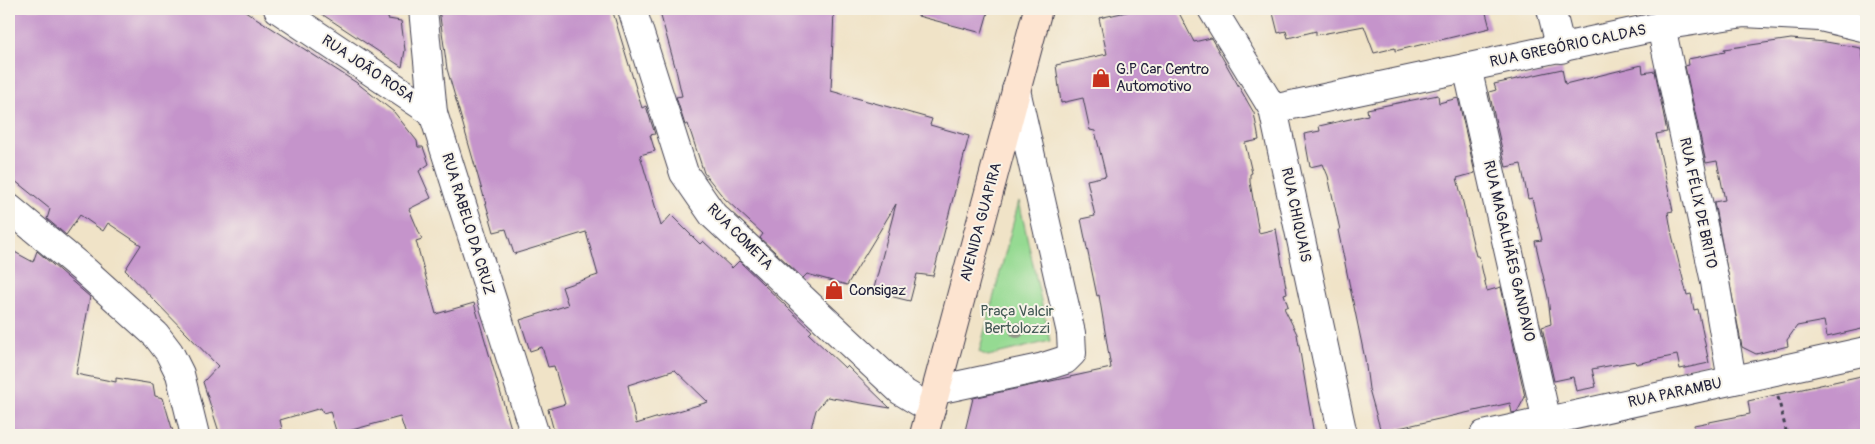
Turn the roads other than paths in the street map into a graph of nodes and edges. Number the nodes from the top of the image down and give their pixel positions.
1 (278, 9) edge
2 (423, 9) edge
3 (632, 9) edge
4 (1038, 9) edge
5 (1212, 9) edge
6 (1551, 9) edge
7 (1661, 26) junction
8 (1866, 28) edge
9 (1560, 48) junction
10 (1467, 67) junction
11 (1016, 90) junction
12 (1273, 109) junction
13 (433, 113) junction
14 (9, 208) edge
15 (1866, 350) edge
16 (1732, 380) junction
17 (934, 400) junction
18 (1548, 428) edge
19 (195, 435) edge
20 (534, 435) edge
21 (924, 435) edge
22 (1343, 435) edge
23 (1484, 435) edge

1 - 13 street, RUA JOÃO ROSA
2 - 13 street, RUA RABELO DA CRUZ
3 - 17 street, RUA COMETA
4 - 11 main road, AVENIDA GUAPIRA
5 - 12 street, RUA CHIQUAIS
6 - 9 street
7 - 8 street, RUA GREGÓRIO CALDAS
7 - 9 street, RUA GREGÓRIO CALDAS
7 - 16 street, RUA FÉLIX DE BRITO
9 - 10 street, RUA GREGÓRIO CALDAS
10 - 12 street, RUA GREGÓRIO CALDAS
10 - 18 street, RUA MAGALHÃES GANDAVO
11 - 17 main road, AVENIDA GUAPIRA
11 - 17 street
12 - 22 street, RUA CHIQUAIS
13 - 20 street, RUA RABELO DA CRUZ
14 - 19 street
15 - 16 street, RUA PARAMBU
16 - 18 street, RUA PARAMBU
17 - 21 main road, AVENIDA GUAPIRA
18 - 23 street, RUA PARAMBU

